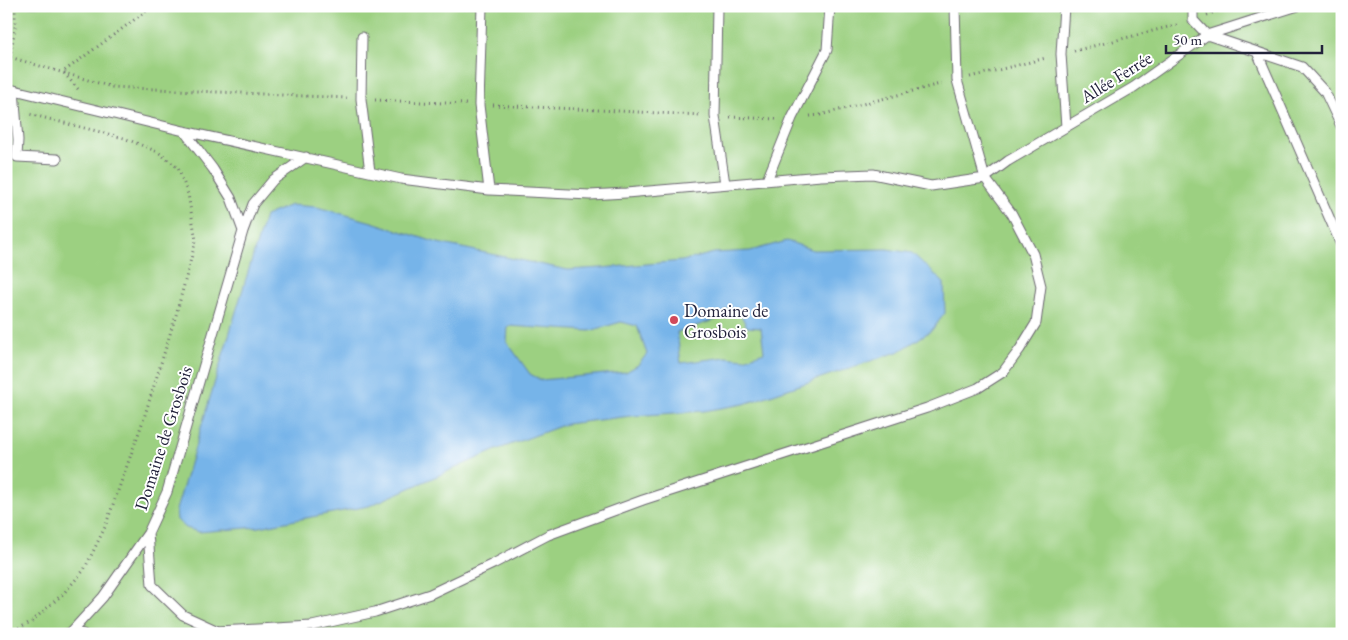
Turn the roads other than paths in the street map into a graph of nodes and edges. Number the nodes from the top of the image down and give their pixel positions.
1 (482, 6) edge
2 (717, 6) edge
3 (830, 6) edge
4 (955, 6) edge
5 (1064, 6) edge
6 (1193, 6) edge
7 (1298, 6) edge
8 (1207, 35) junction
9 (362, 36) dead end
10 (1257, 52) junction
11 (10, 89) edge
12 (1066, 127) junction
13 (1342, 128) edge
14 (184, 132) junction
15 (306, 157) junction
16 (57, 159) dead end
17 (370, 172) junction
18 (985, 178) junction
19 (768, 180) junction
20 (725, 184) junction
21 (489, 190) junction
22 (243, 231) junction
23 (1342, 247) edge
24 (148, 533) junction
25 (218, 631) junction
26 (69, 633) edge
27 (83, 634) edge
28 (197, 634) edge

1 - 21 lane
2 - 20 lane
3 - 19 lane
4 - 18 lane
5 - 12 lane
6 - 8 lane
7 - 8 lane, Allée Ferrée
8 - 10 lane
8 - 12 lane, Allée Ferrée
9 - 17 lane
10 - 13 lane
10 - 23 lane
11 - 14 lane
11 - 16 lane
12 - 18 lane, Allée Ferrée
14 - 15 lane
14 - 22 lane
15 - 17 lane
15 - 22 lane, Domaine de Grosbois
17 - 21 lane
18 - 19 lane
18 - 25 lane
19 - 20 lane
20 - 21 lane
22 - 24 lane, Domaine de Grosbois
24 - 25 lane
24 - 26 lane, Domaine de Grosbois
25 - 28 lane
26 - 27 lane, Domaine de Grosbois

